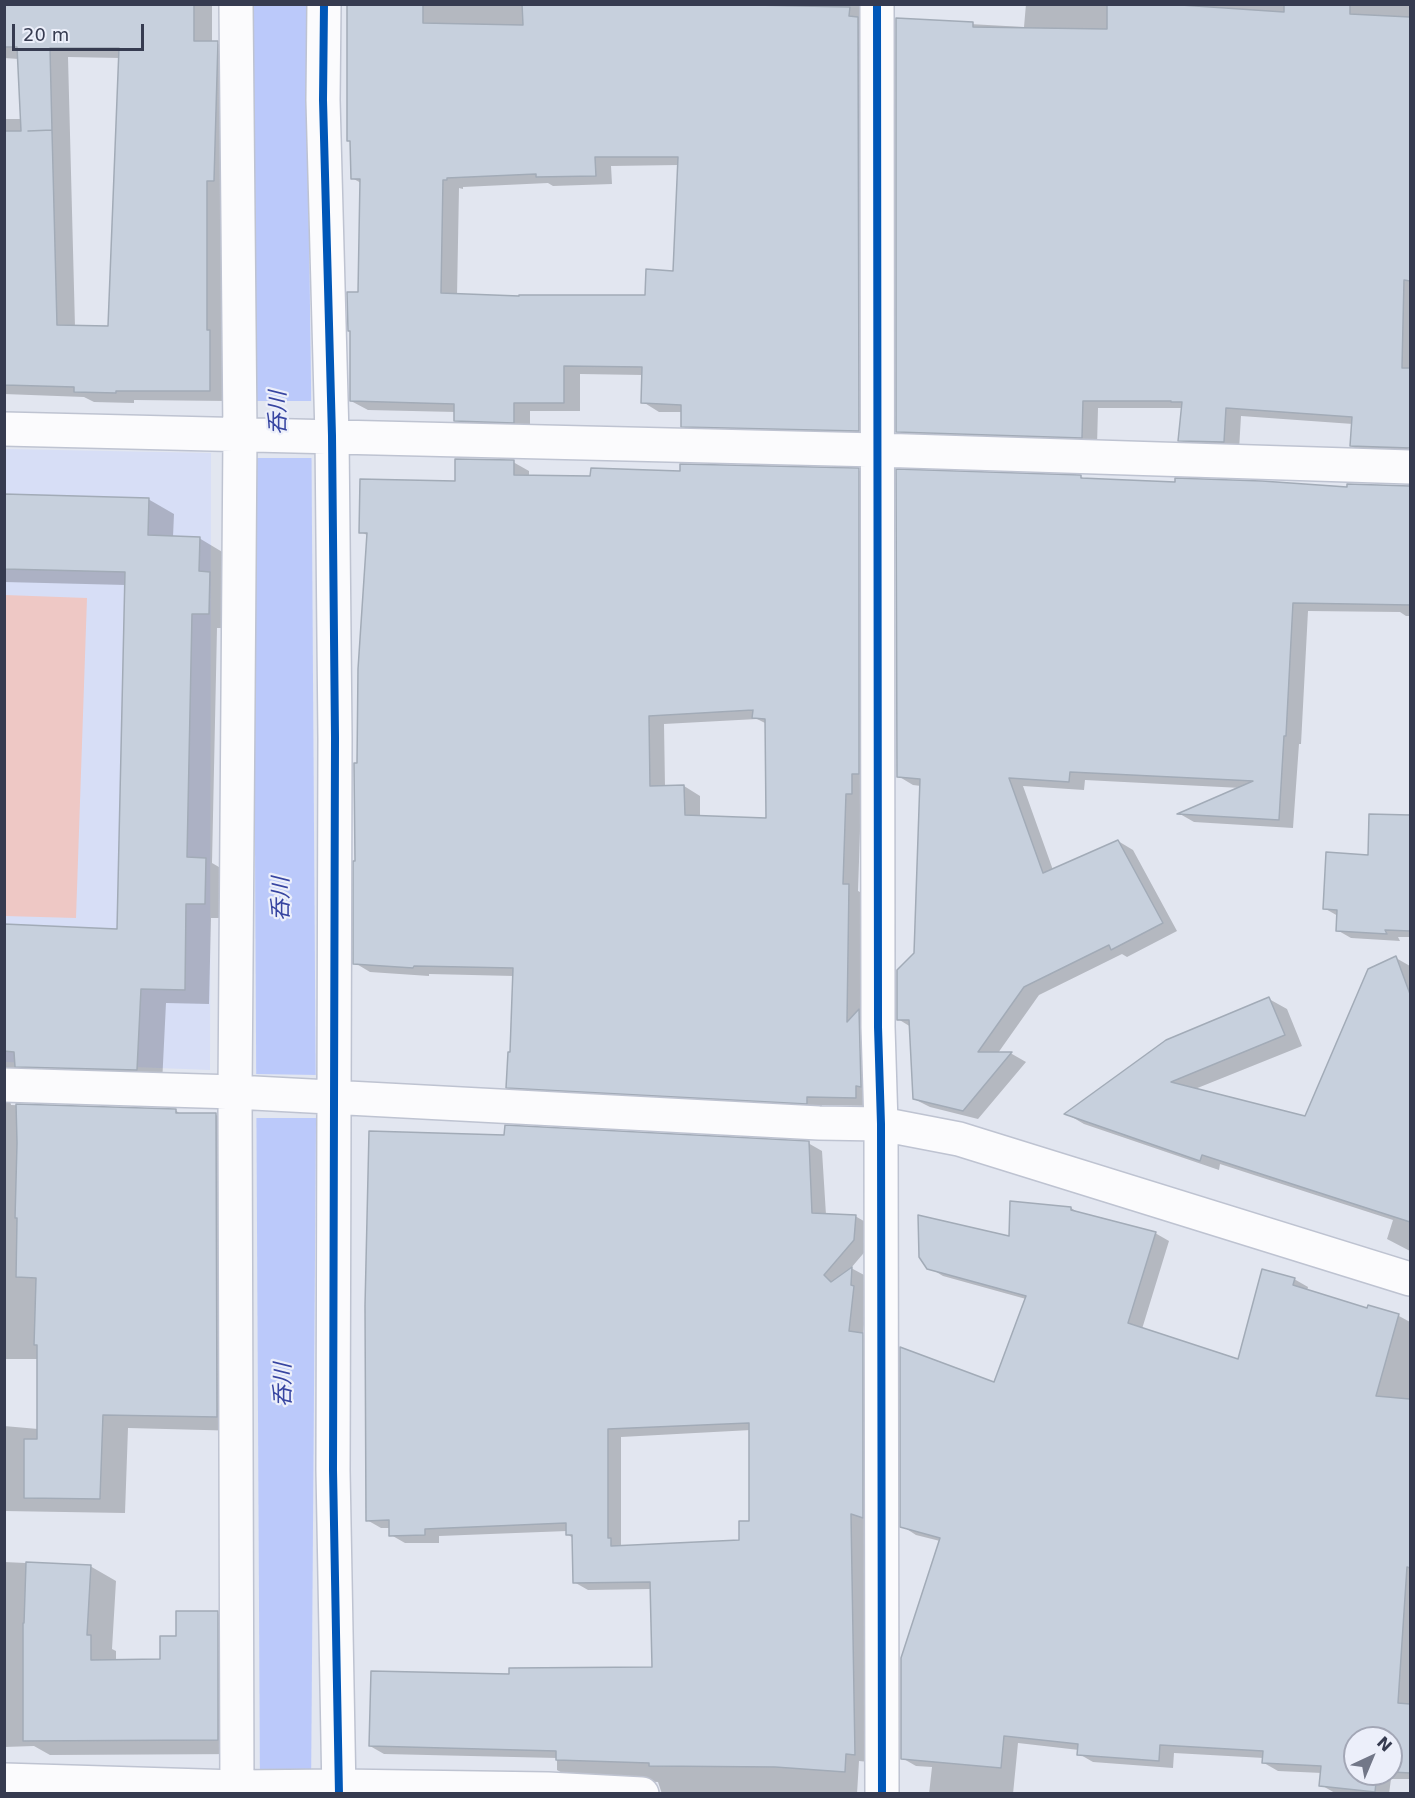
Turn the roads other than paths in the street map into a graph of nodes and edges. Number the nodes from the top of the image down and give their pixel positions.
1 (236, 4) edge
2 (324, 4) edge
3 (877, 4) edge
4 (4, 429) edge
5 (246, 434) junction
6 (321, 437) junction
7 (877, 450) junction
8 (1410, 467) edge
9 (4, 1085) edge
10 (240, 1092) junction
11 (330, 1097) junction
12 (880, 1124) junction
13 (1410, 1279) edge
14 (4, 1780) edge
15 (243, 1789) edge
16 (334, 1789) edge
17 (548, 1791) edge
18 (642, 1794) edge
19 (882, 1794) edge

1 - 5 street
2 - 6 street
3 - 7 street
4 - 5 street
5 - 6 street
5 - 10 street
6 - 7 street
6 - 11 street
7 - 8 street
7 - 12 street
9 - 10 street
10 - 11 street
10 - 15 street
11 - 12 street
11 - 16 street
12 - 13 street
12 - 19 street
14 - 15 street
15 - 16 street
16 - 17 street
17 - 18 street

